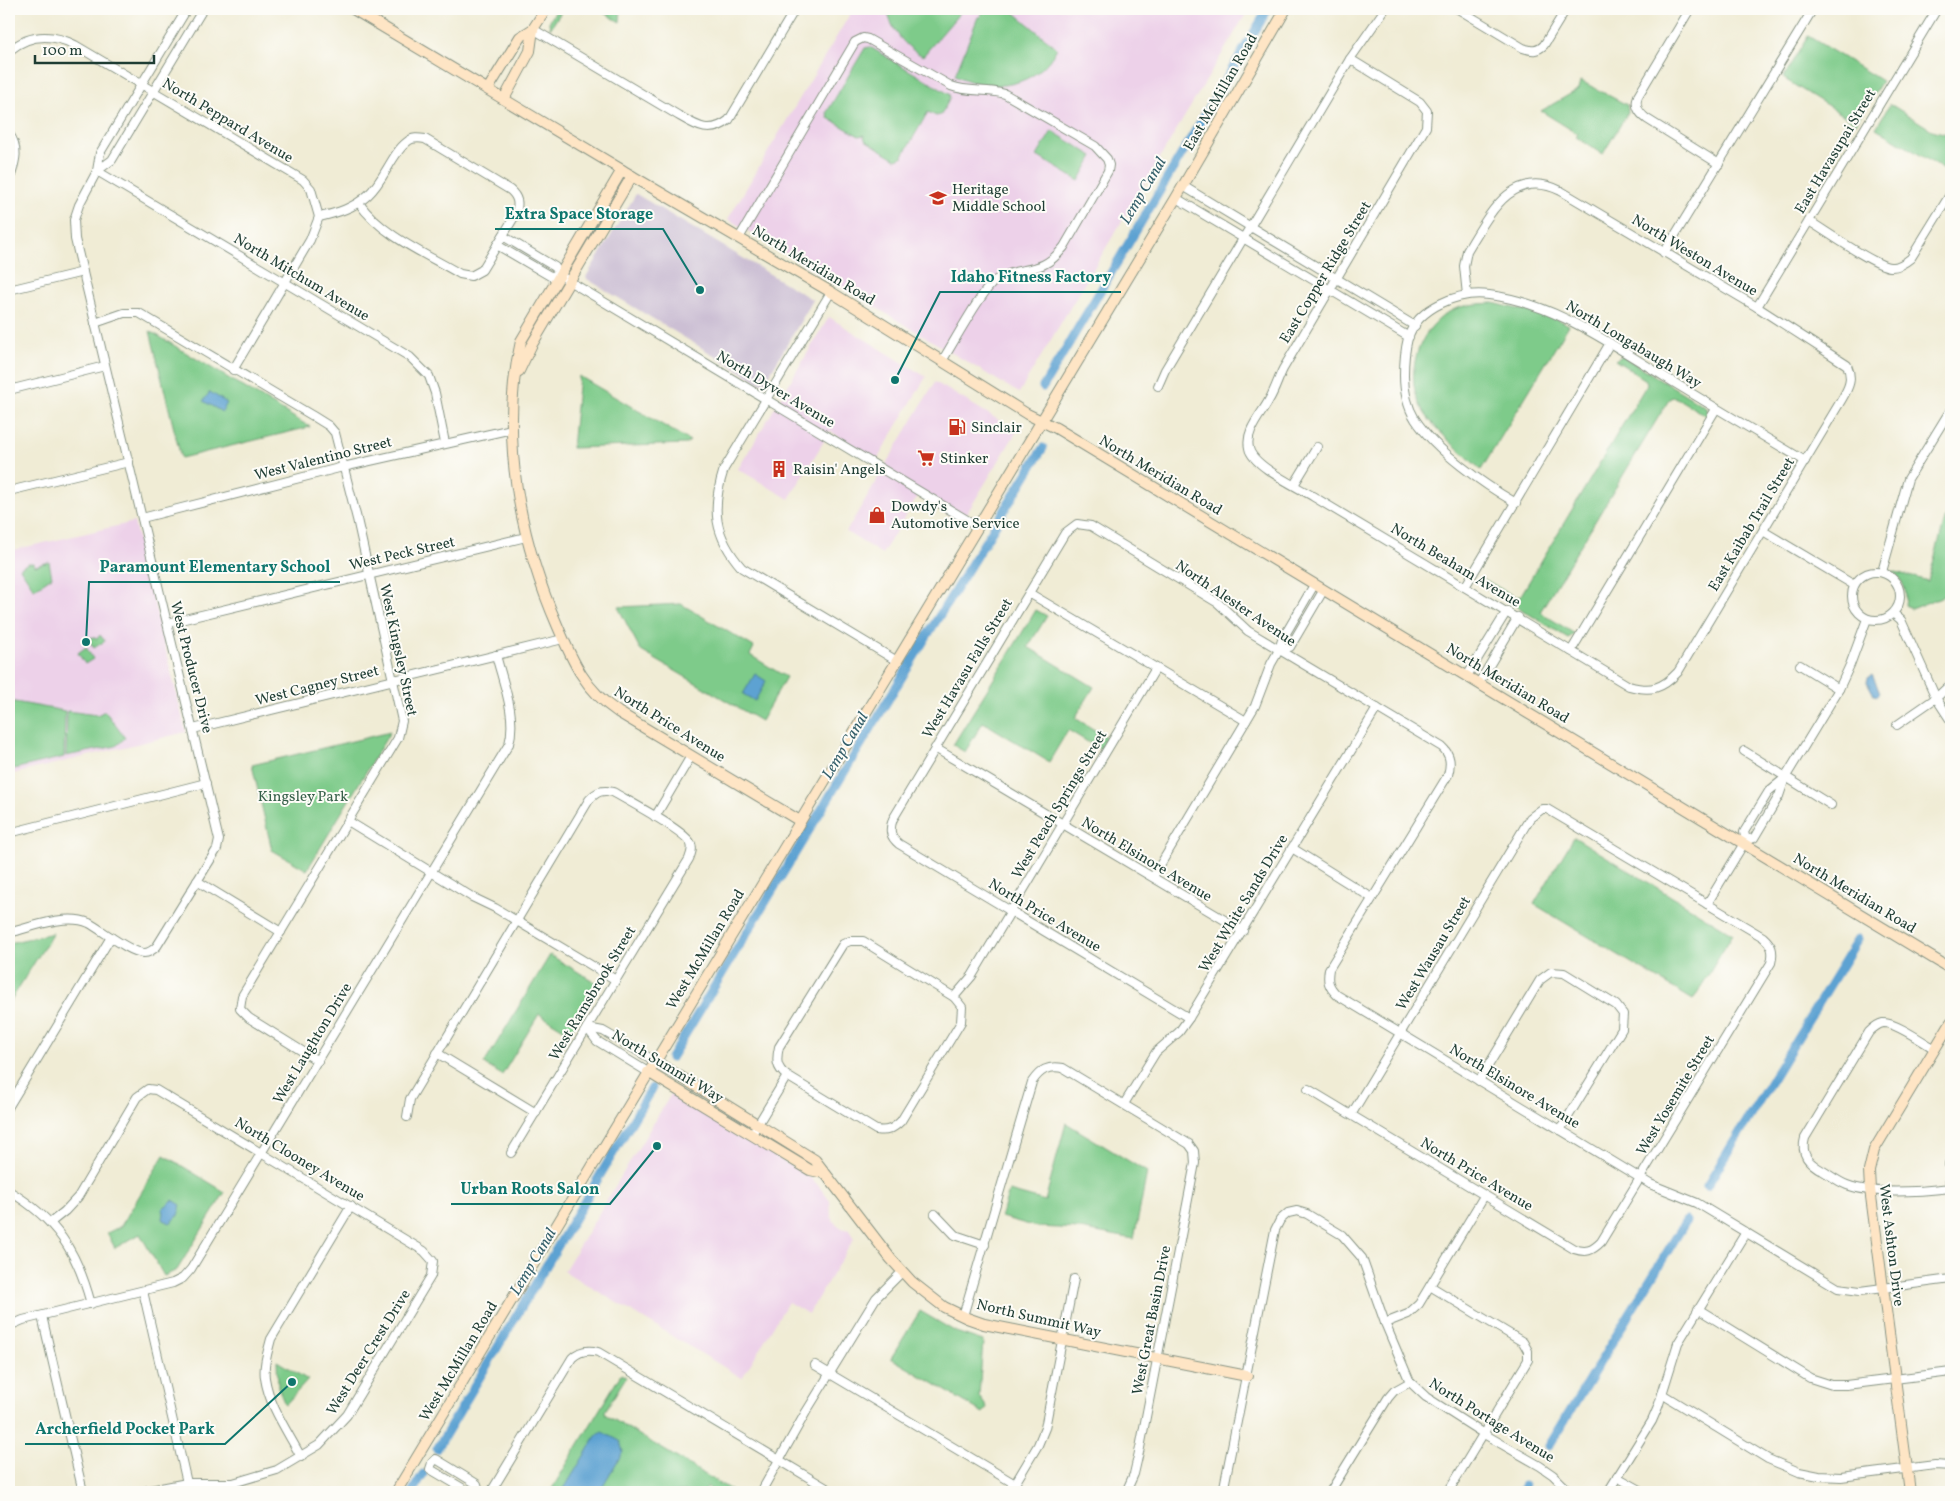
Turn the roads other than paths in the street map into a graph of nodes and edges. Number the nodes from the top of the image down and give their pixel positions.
1 (187, 9) edge
2 (203, 9) edge
3 (354, 9) edge
4 (546, 9) edge
5 (795, 9) edge
6 (1286, 9) edge
7 (1385, 9) edge
8 (1458, 9) edge
9 (1566, 9) edge
10 (1680, 9) edge
11 (1813, 9) edge
12 (1937, 9) edge
13 (1689, 11) edge
14 (533, 29) junction
15 (9, 51) edge
16 (1350, 59) junction
17 (141, 84) junction
18 (488, 89) junction
19 (153, 91) junction
20 (504, 99) junction
21 (11, 136) edge
22 (1720, 164) junction
23 (622, 170) junction
24 (97, 171) junction
25 (632, 176) junction
26 (9, 182) edge
27 (1183, 186) junction
28 (1951, 193) edge
29 (1176, 198) junction
30 (358, 203) junction
31 (319, 217) junction
32 (1809, 221) junction
33 (1250, 227) junction
34 (503, 236) junction
35 (739, 238) junction
36 (1244, 238) junction
37 (497, 245) junction
38 (1664, 253) junction
39 (83, 272) junction
40 (560, 275) junction
41 (1337, 279) junction
42 (569, 281) junction
43 (284, 282) junction
44 (9, 290) edge
45 (1330, 290) junction
46 (831, 292) junction
47 (1467, 295) junction
48 (1756, 307) junction
49 (95, 323) junction
50 (1415, 326) junction
51 (1409, 337) junction
52 (1610, 343) junction
53 (942, 361) junction
54 (1848, 364) joint
55 (105, 366) junction
56 (233, 370) junction
57 (514, 382) junction
58 (1158, 386) dead end
59 (9, 390) edge
60 (766, 400) junction
61 (1716, 409) junction
62 (1951, 409) edge
63 (1040, 421) junction
64 (512, 429) junction
65 (446, 443) junction
66 (1317, 447) dead end
67 (1249, 448) joint
68 (1805, 461) junction
69 (129, 462) junction
70 (343, 467) junction
71 (1294, 485) junction
72 (9, 491) edge
73 (1516, 503) junction
74 (142, 518) junction
75 (1077, 524) joint
76 (977, 526) junction
77 (1763, 530) junction
78 (526, 538) junction
79 (1882, 572) junction
80 (368, 575) junction
81 (1314, 585) junction
82 (1854, 585) junction
83 (1465, 587) junction
84 (1324, 591) junction
85 (1029, 593) junction
86 (1507, 611) junction
87 (1894, 614) junction
88 (1518, 618) junction
89 (1867, 620) junction
90 (168, 623) junction
91 (563, 638) junction
92 (1279, 650) junction
93 (1571, 651) junction
94 (496, 655) junction
95 (897, 661) junction
96 (1800, 665) dead end
97 (1156, 668) junction
98 (1467, 676) junction
99 (394, 680) junction
100 (1479, 683) junction
101 (1951, 684) edge
102 (1657, 688) joint
103 (1839, 689) junction
104 (1936, 698) junction
105 (1377, 708) junction
106 (1246, 721) junction
107 (1951, 721) edge
108 (1896, 725) dead end
109 (193, 729) junction
110 (935, 748) junction
111 (1744, 751) dead end
112 (691, 756) junction
113 (1784, 778) junction
114 (206, 783) junction
115 (1830, 805) dead end
116 (655, 817) junction
117 (348, 821) junction
118 (800, 822) junction
119 (1063, 824) junction
120 (9, 832) edge
121 (890, 832) joint
122 (1745, 842) junction
123 (1292, 848) junction
124 (432, 872) junction
125 (1153, 877) junction
126 (197, 881) junction
127 (1372, 898) junction
128 (1707, 904) junction
129 (1011, 912) junction
130 (516, 920) junction
131 (1243, 931) junction
132 (281, 932) junction
133 (9, 933) edge
134 (111, 937) junction
135 (1951, 969) edge
136 (616, 980) junction
137 (954, 997) junction
138 (1189, 1018) junction
139 (1951, 1022) edge
140 (587, 1028) junction
141 (1400, 1033) junction
142 (1935, 1049) junction
143 (437, 1053) junction
144 (318, 1061) junction
145 (655, 1062) junction
146 (648, 1072) junction
147 (787, 1076) junction
148 (1479, 1081) junction
149 (1308, 1089) dead end
150 (1124, 1104) junction
151 (9, 1106) edge
152 (536, 1113) junction
153 (1351, 1115) junction
154 (407, 1117) dead end
155 (758, 1125) junction
156 (1560, 1130) junction
157 (752, 1134) junction
158 (262, 1152) junction
159 (511, 1153) dead end
160 (1951, 1157) edge
161 (824, 1173) junction
162 (1640, 1178) junction
163 (1951, 1188) edge
164 (1870, 1190) junction
165 (9, 1191) edge
166 (1484, 1196) junction
167 (351, 1206) junction
168 (936, 1214) dead end
169 (50, 1223) junction
170 (1746, 1232) junction
171 (985, 1245) junction
172 (1589, 1251) joint
173 (433, 1261) joint
174 (902, 1272) junction
175 (1951, 1279) edge
176 (1074, 1280) dead end
177 (1430, 1286) junction
178 (1882, 1288) junction
179 (143, 1291) junction
180 (91, 1304) junction
181 (1698, 1310) junction
182 (42, 1316) junction
183 (963, 1316) junction
184 (1385, 1323) junction
185 (9, 1326) edge
186 (1063, 1340) junction
187 (1158, 1358) junction
188 (815, 1365) dead end
189 (1951, 1372) edge
190 (830, 1374) junction
191 (1247, 1376) junction
192 (1895, 1379) junction
193 (1410, 1382) junction
194 (1662, 1394) junction
195 (1484, 1434) junction
196 (419, 1456) junction
197 (301, 1457) junction
198 (779, 1460) junction
199 (432, 1463) junction
200 (1951, 1466) edge
201 (1907, 1469) junction
202 (1617, 1477) junction
203 (187, 1483) junction
204 (233, 1483) junction
205 (1015, 1484) junction
206 (83, 1492) edge
207 (140, 1492) edge
208 (234, 1492) edge
209 (396, 1492) edge
210 (469, 1492) edge
211 (479, 1492) edge
212 (491, 1492) edge
213 (761, 1492) edge
214 (834, 1492) edge
215 (1010, 1492) edge
216 (1126, 1492) edge
217 (1223, 1492) edge
218 (1330, 1492) edge
219 (1448, 1492) edge
220 (1570, 1492) edge
221 (1608, 1492) edge
222 (1644, 1492) edge
223 (1910, 1492) edge

1 - 17 street, West Producer Drive
2 - 19 street, West Producer Drive
3 - 18 main road, North Meridian Road
4 - 14 main road
5 - 14 street
6 - 27 main road, East McMillan Road
7 - 16 street
8 - 9 street
10 - 13 street
11 - 22 street
12 - 32 street, East Havasupai Street
13 - 22 street
14 - 18 main road
14 - 20 main road
15 - 17 street, North Peppard Avenue
16 - 33 street
16 - 41 street, East Copper Ridge Street
17 - 19 street, North Peppard Avenue
17 - 24 street, West Producer Drive
18 - 20 main road, North Meridian Road
19 - 24 street, West Producer Drive
19 - 31 street, North Peppard Avenue
20 - 23 main road, North Meridian Road
21 - 26 street
22 - 38 street
23 - 25 main road, North Meridian Road
23 - 40 main road, North Price Avenue
24 - 39 street, West Producer Drive
24 - 43 street, North Mitchum Avenue
25 - 35 main road, North Meridian Road
25 - 42 main road
27 - 29 main road, East McMillan Road
27 - 33 street
28 - 32 street
29 - 36 street
29 - 63 main road, East McMillan Road
30 - 31 street
30 - 34 street
30 - 37 street
31 - 43 street
32 - 48 street, East Havasupai Street
33 - 36 street
33 - 41 street
34 - 37 street
34 - 40 street
35 - 46 main road, North Meridian Road
35 - 53 street
36 - 45 street
36 - 58 street
37 - 40 street
38 - 47 street, North Weston Avenue
38 - 48 street, North Weston Avenue
39 - 44 street
39 - 49 street, West Producer Drive
40 - 42 street, North Dyver Avenue
40 - 57 main road, North Price Avenue
41 - 45 street, East Copper Ridge Street
41 - 50 street
42 - 57 main road
42 - 60 street, North Dyver Avenue
43 - 56 street
43 - 65 street, North Mitchum Avenue
45 - 51 street
45 - 67 street, East Copper Ridge Street
46 - 53 main road, North Meridian Road
46 - 60 street
47 - 50 street, North Longabaugh Way
47 - 52 street, North Longabaugh Way
48 - 54 street, North Weston Avenue
49 - 55 street, West Producer Drive
49 - 56 street, West Kingsley Street
50 - 51 street, North Longabaugh Way
51 - 73 street, North Longabaugh Way
52 - 61 street, North Longabaugh Way
52 - 73 street
53 - 63 main road, North Meridian Road
54 - 68 street, East Kaibab Trail Street
55 - 59 street
55 - 69 street, West Producer Drive
56 - 70 street, West Kingsley Street
57 - 64 main road, North Price Avenue
60 - 76 street, North Dyver Avenue
60 - 95 street
61 - 68 street, North Longabaugh Way
61 - 93 street
62 - 79 street
63 - 76 main road, West McMillan Road
63 - 81 main road, North Meridian Road
64 - 65 street, West Valentino Street
64 - 78 main road, North Price Avenue
65 - 70 street, West Valentino Street
66 - 71 street
67 - 71 street, North Beaham Avenue
68 - 77 street, East Kaibab Trail Street
69 - 72 street
69 - 74 street, West Producer Drive
70 - 74 street, West Valentino Street
70 - 80 street, West Kingsley Street
71 - 83 street, North Beaham Avenue
73 - 83 street
74 - 90 street, West Producer Drive
75 - 85 street, West Havasu Falls Street
75 - 92 street, North Alester Avenue
76 - 95 main road, West McMillan Road
77 - 82 street
77 - 102 street, East Kaibab Trail Street
78 - 80 street, West Peck Street
78 - 91 main road, North Price Avenue
79 - 82 street
79 - 87 street
80 - 90 street, West Peck Street
80 - 99 street, West Kingsley Street
81 - 84 main road, North Meridian Road
81 - 92 street
82 - 89 street
83 - 86 street, North Beaham Avenue
84 - 92 street
84 - 98 main road, North Meridian Road
85 - 97 street
85 - 110 street, West Havasu Falls Street
86 - 88 street, North Beaham Avenue
86 - 98 street
87 - 89 street
87 - 104 street
88 - 93 street, North Beaham Avenue
88 - 100 street
89 - 103 street
90 - 109 street, West Producer Drive
91 - 94 street, West Cagney Street
91 - 112 main road, North Price Avenue
92 - 105 street, North Alester Avenue
92 - 106 street
93 - 102 street, North Beaham Avenue
94 - 99 street, West Cagney Street
94 - 124 street, West Laughton Drive
95 - 118 main road, West McMillan Road
96 - 103 street
97 - 106 street
97 - 119 street, West Peach Springs Street
98 - 100 main road, North Meridian Road
99 - 109 street, West Cagney Street
99 - 117 street, West Kingsley Street
100 - 122 main road, North Meridian Road
101 - 104 street
103 - 113 street
104 - 107 street
104 - 108 street
105 - 123 street, West White Sands Drive
105 - 127 street, North Alester Avenue
106 - 125 street
109 - 114 street, West Producer Drive
110 - 119 street, North Elsinore Avenue
110 - 121 street, West Havasu Falls Street
111 - 113 street
112 - 116 street
112 - 118 main road, North Price Avenue
113 - 115 street
113 - 122 street
113 - 122 street
114 - 120 street
114 - 126 street, West Producer Drive
116 - 130 street
116 - 136 street, West Ramsbrook Street
117 - 124 street
117 - 132 street, West Kingsley Street
118 - 145 main road, West McMillan Road
119 - 125 street, North Elsinore Avenue
119 - 129 street, West Peach Springs Street
121 - 129 street, North Price Avenue
122 - 128 street
122 - 135 main road, North Meridian Road
123 - 127 street
123 - 131 street, West White Sands Drive
124 - 130 street
124 - 144 street, West Laughton Drive
125 - 131 street, North Elsinore Avenue
126 - 132 street
126 - 134 street, West Producer Drive
127 - 141 street, North Elsinore Avenue
128 - 141 street, West Wausau Street
128 - 162 street, West Yosemite Street
129 - 137 street, West Peach Springs Street
129 - 138 street, North Price Avenue
130 - 136 street
130 - 143 street
131 - 138 street, West White Sands Drive
132 - 144 street, West Kingsley Street
133 - 134 street
134 - 151 street
136 - 140 street, West Ramsbrook Street
137 - 147 street
137 - 147 street
138 - 150 street, West White Sands Drive
139 - 142 main road, West Ashton Drive
140 - 145 street, North Summit Way
140 - 146 street, North Summit Way
140 - 152 street, West Ramsbrook Street
141 - 148 street, North Elsinore Avenue
141 - 153 street, West Wausau Street
142 - 164 main road, West Ashton Drive
142 - 164 street
143 - 152 street
143 - 154 street
144 - 158 street, West Laughton Drive
145 - 146 main road, West McMillan Road
145 - 155 main road, North Summit Way
146 - 157 main road, North Summit Way
146 - 196 main road, West McMillan Road
147 - 155 street
148 - 156 street, North Elsinore Avenue
148 - 156 street
149 - 153 street, North Price Avenue
150 - 171 street
150 - 187 street, West Great Basin Drive
152 - 159 street, West Ramsbrook Street
153 - 166 street, North Price Avenue
155 - 157 street
155 - 161 main road, North Summit Way
156 - 162 street, North Elsinore Avenue
157 - 161 main road, North Summit Way
158 - 167 street, North Clooney Avenue
158 - 169 street, North Clooney Avenue
158 - 179 street, West Laughton Drive
160 - 163 street
161 - 174 main road, North Summit Way
162 - 170 street, North Elsinore Avenue
162 - 172 street, West Yosemite Street
163 - 164 street
164 - 178 main road, West Ashton Drive
165 - 169 street
166 - 172 street, North Price Avenue
166 - 177 street
167 - 173 street, North Clooney Avenue
167 - 197 street
168 - 171 street
169 - 180 street
170 - 178 street, North Elsinore Avenue
170 - 181 street
171 - 183 street
173 - 197 street, West Deer Crest Drive
174 - 183 main road, North Summit Way
174 - 190 street
175 - 178 street, North Elsinore Avenue
176 - 186 street
177 - 184 street
177 - 195 street
178 - 192 main road, West Ashton Drive
179 - 180 street, West Laughton Drive
179 - 203 street
180 - 182 street, West Laughton Drive
181 - 192 street
181 - 194 street
182 - 185 street, West Laughton Drive
182 - 206 street
183 - 186 main road, North Summit Way
184 - 191 street, North Portage Avenue
184 - 193 street, North Portage Avenue
186 - 187 main road, North Summit Way
186 - 205 street
187 - 191 main road, North Summit Way
187 - 216 street, West Great Basin Drive
188 - 190 street
189 - 192 street
190 - 198 street
190 - 205 street
191 - 217 street
192 - 201 main road, West Ashton Drive
193 - 195 street, North Portage Avenue
193 - 218 street
194 - 201 street
194 - 202 street
195 - 219 street
195 - 220 street, North Portage Avenue
196 - 199 street
196 - 209 main road, West McMillan Road
197 - 204 street, West Deer Crest Drive
198 - 212 street
198 - 213 street
198 - 214 street
199 - 210 street
199 - 211 street
200 - 201 street
201 - 223 main road, West Ashton Drive
202 - 221 street
202 - 222 street
203 - 204 street, West Deer Crest Drive
203 - 207 street, West Deer Crest Drive
204 - 208 street
205 - 215 street

